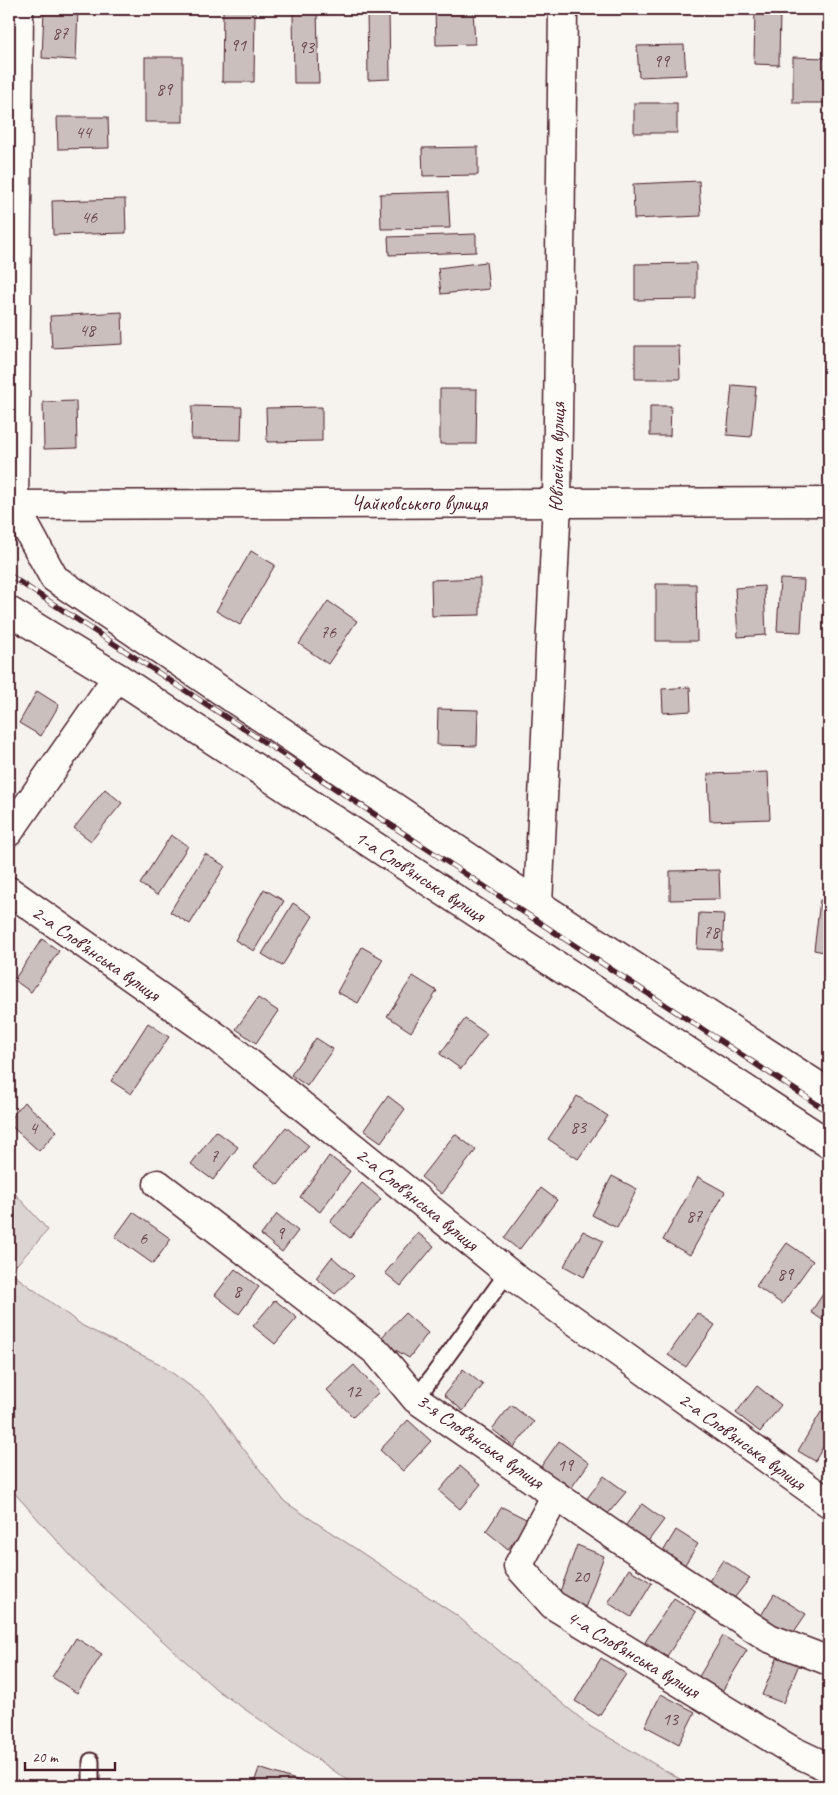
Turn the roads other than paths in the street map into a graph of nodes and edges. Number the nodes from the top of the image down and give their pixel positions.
1 (19, 9) edge
2 (562, 9) edge
3 (557, 502) junction
4 (829, 502) edge
5 (11, 505) edge
6 (9, 611) edge
7 (117, 677) junction
8 (9, 832) edge
9 (9, 891) edge
10 (538, 904) junction
11 (829, 1093) edge
12 (829, 1144) edge
13 (158, 1184) dead end
14 (508, 1272) junction
15 (416, 1399) junction
16 (556, 1495) junction
17 (829, 1503) edge
18 (829, 1661) edge
19 (91, 1761) dead end
20 (829, 1768) edge
21 (91, 1786) edge

1 - 5 street
2 - 3 street, Ювілейна вулиця
3 - 4 street, Чайковського вулиця
3 - 5 street, Чайковського вулиця
3 - 10 street, Ювілейна вулиця
5 - 10 street
6 - 7 street, 1-а Слов’янська вулиця
7 - 8 street
7 - 12 street, 1-а Слов’янська вулиця
9 - 14 street, 2-а Слов’янська вулиця
10 - 11 street
13 - 15 street, 3-я Слов’янська вулиця
14 - 15 lane
14 - 17 street, 2-а Слов’янська вулиця
15 - 16 street, 3-я Слов’янська вулиця
16 - 18 street, 3-я Слов’янська вулиця
16 - 20 street, 4-а Слов’янська вулиця
19 - 21 lane

